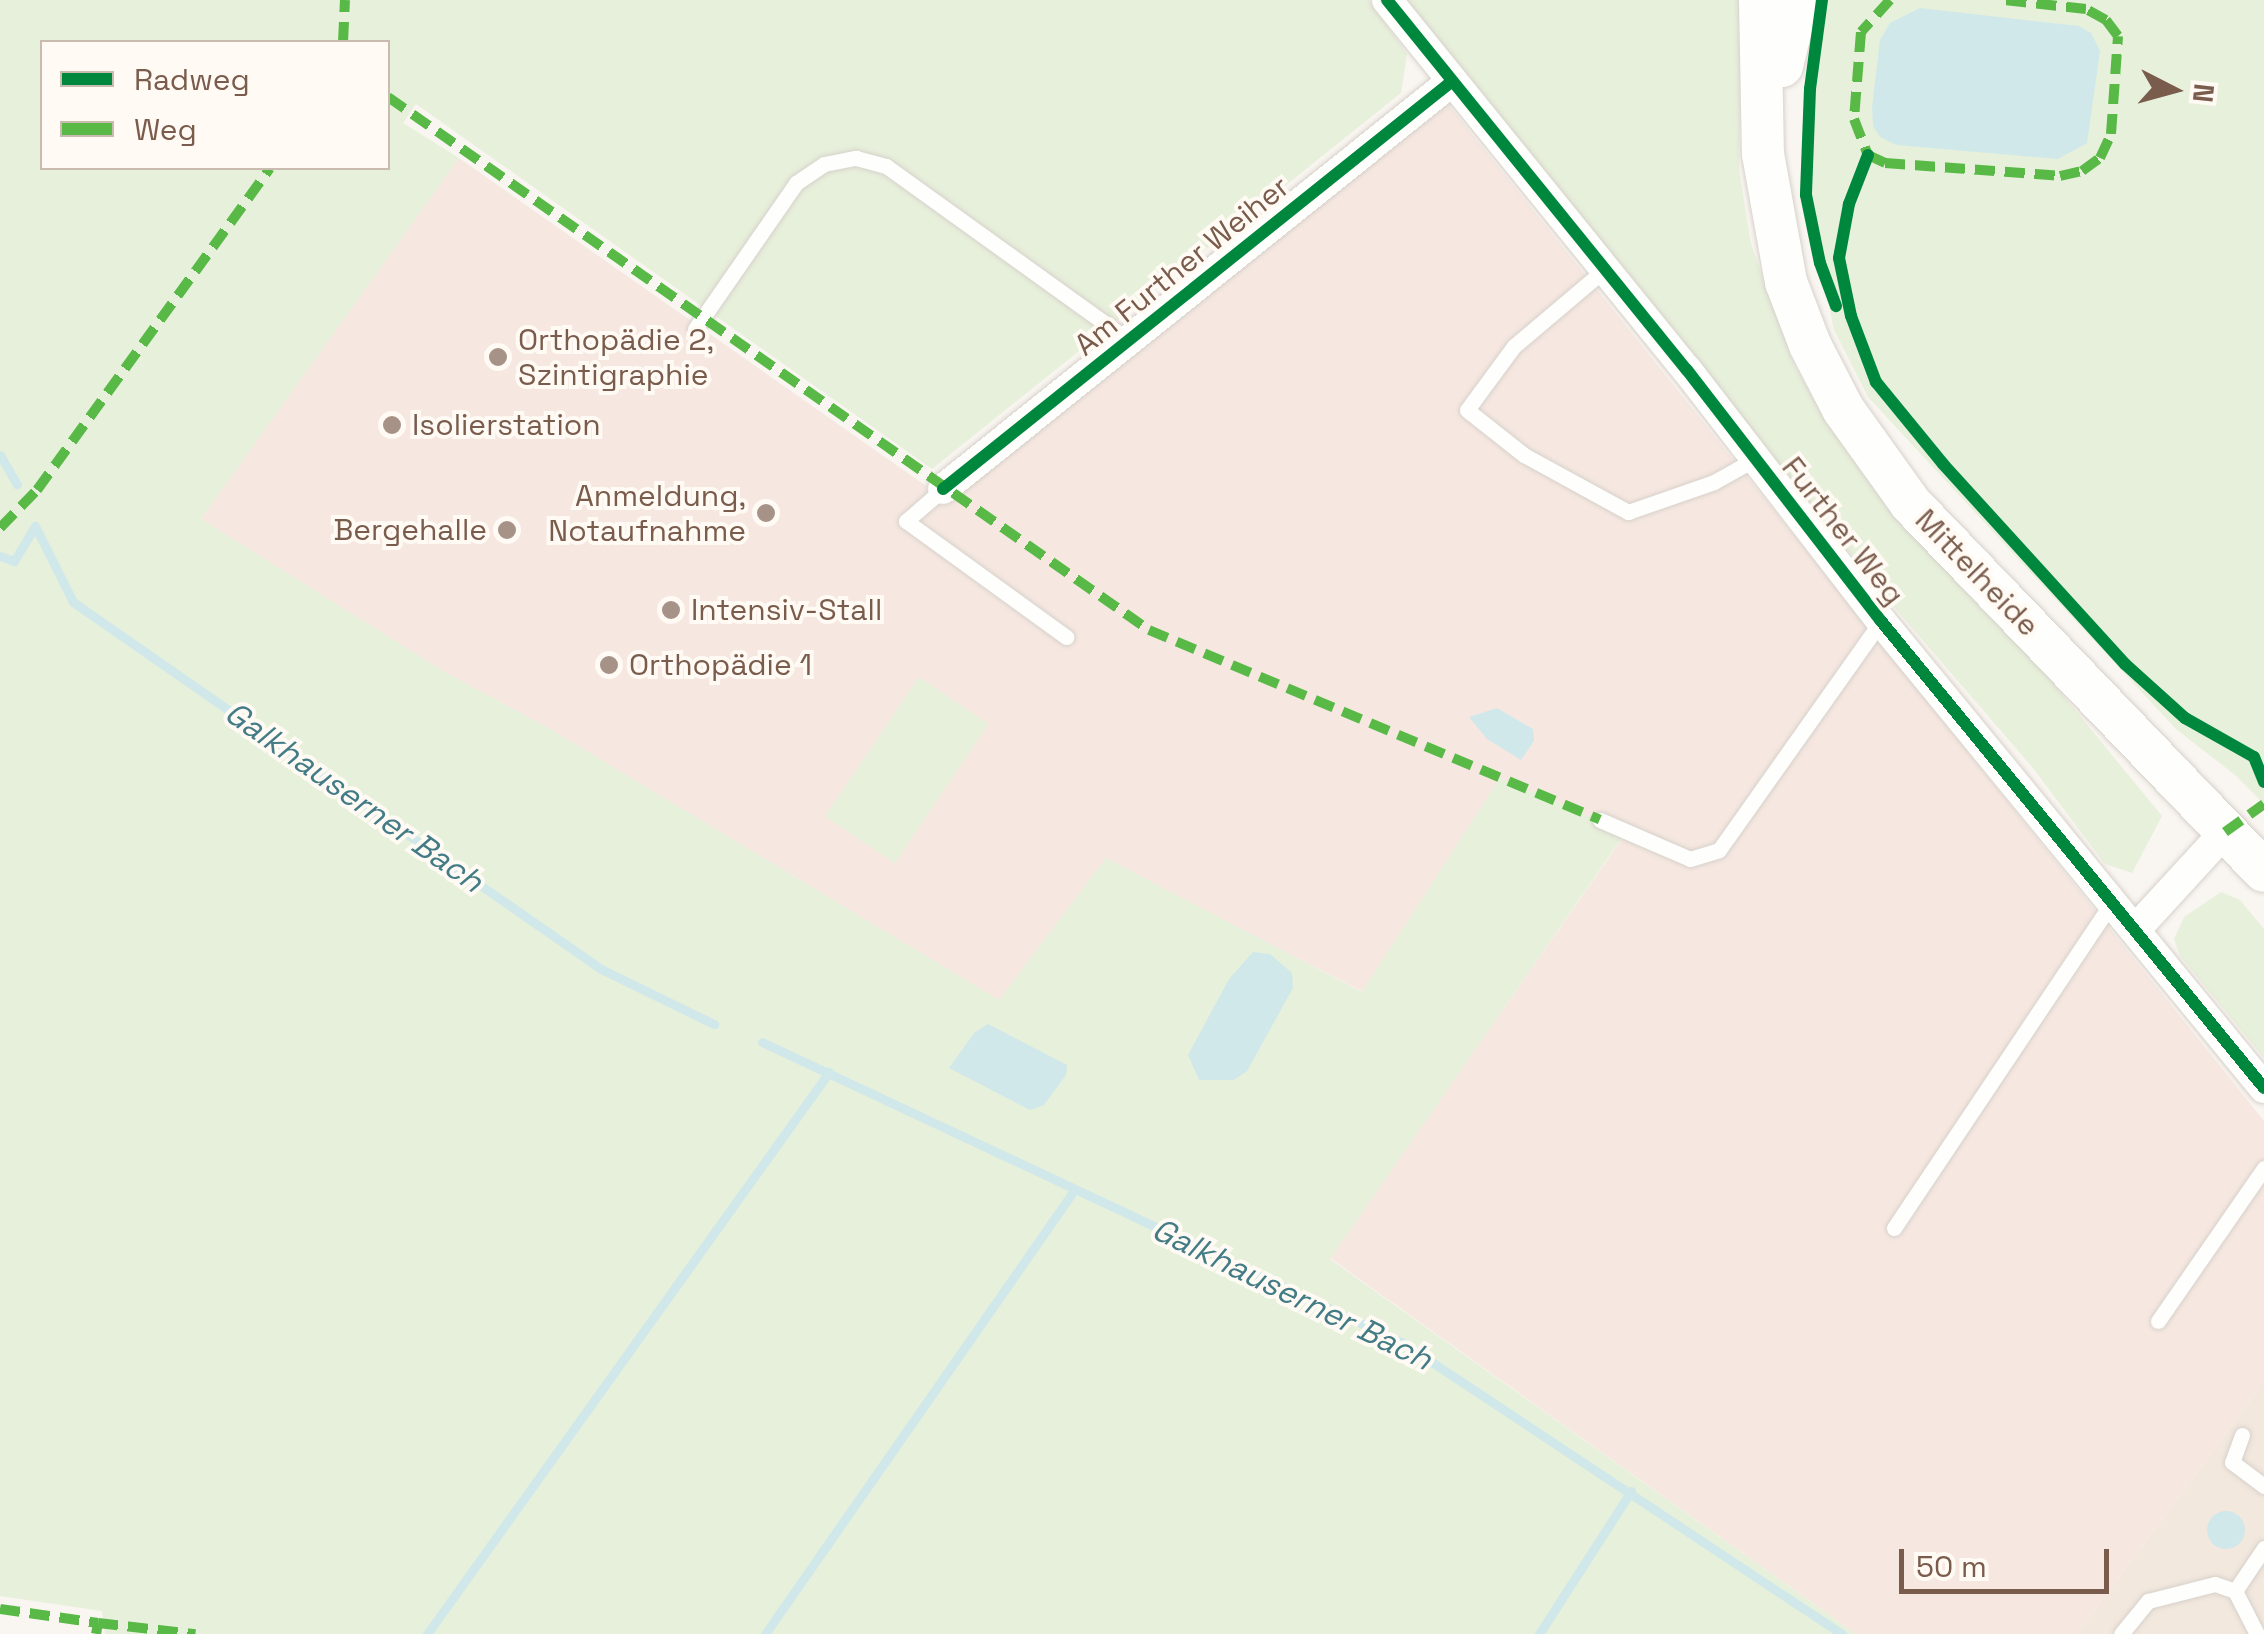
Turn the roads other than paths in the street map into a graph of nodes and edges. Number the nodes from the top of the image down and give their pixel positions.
1 (1386, 0) edge
2 (1760, 0) edge
3 (1787, 0) edge
4 (1798, 0) edge
5 (1782, 66) junction
6 (1451, 82) junction
7 (1774, 221) junction
8 (1604, 270) junction
9 (695, 329) dead end
10 (1128, 339) junction
11 (1756, 459) junction
12 (944, 489) joint
13 (1881, 621) junction
14 (1066, 637) dead end
15 (1600, 820) dead end
16 (2226, 832) junction
17 (2264, 871) edge
18 (2112, 902) junction
19 (2136, 928) junction
20 (2264, 1088) edge
21 (2264, 1168) edge
22 (1894, 1228) dead end
23 (2158, 1321) dead end
24 (2242, 1435) dead end
25 (2264, 1486) edge
26 (2264, 1548) edge
27 (2234, 1591) junction
28 (2121, 1634) edge
29 (2257, 1634) edge

1 - 6 street, Further Weg
2 - 7 main road, Mittelheide
3 - 5 main road, Mittelheide
4 - 5 main road
5 - 7 main road, Mittelheide
6 - 8 street, Further Weg
6 - 10 street, Am Further Weiher
7 - 16 main road, Mittelheide
8 - 11 street, Further Weg
8 - 11 lane
9 - 10 lane
10 - 12 street, Am Further Weiher
11 - 13 street, Further Weg
12 - 14 lane
13 - 15 lane
13 - 18 street, Further Weg
16 - 17 main road, Mittelheide
16 - 19 street
18 - 19 street, Further Weg
18 - 22 lane
19 - 20 street, Further Weg
21 - 23 lane
24 - 25 lane
26 - 27 lane
27 - 28 lane
27 - 29 lane

